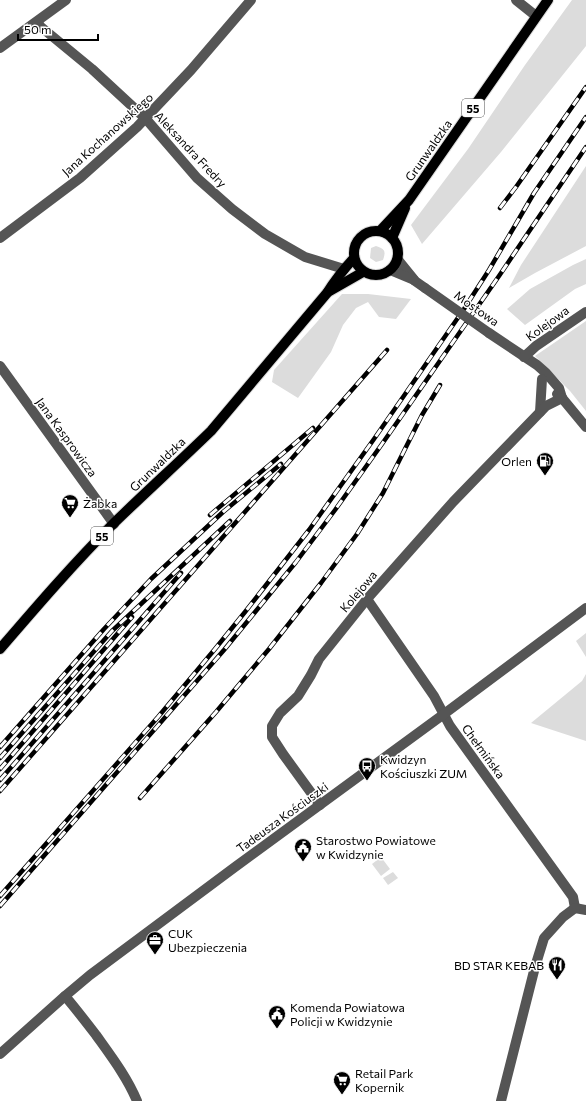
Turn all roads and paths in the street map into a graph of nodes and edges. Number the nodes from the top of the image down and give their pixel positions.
1 (66, 0) edge
2 (251, 0) edge
3 (516, 0) edge
4 (548, 0) edge
5 (536, 16) junction
6 (37, 22) junction
7 (0, 48) edge
8 (146, 119) junction
9 (409, 200) junction
10 (380, 231) junction
11 (0, 238) edge
12 (392, 238) junction
13 (354, 258) junction
14 (398, 260) junction
15 (344, 269) junction
16 (390, 270) junction
17 (363, 272) junction
18 (416, 281) junction
19 (327, 293) junction
20 (586, 312) edge
21 (524, 357) junction
22 (0, 366) edge
23 (542, 379) junction
24 (562, 398) junction
25 (540, 412) junction
26 (586, 427) edge
27 (114, 524) junction
28 (367, 599) junction
29 (586, 608) edge
30 (0, 649) edge
31 (444, 714) junction
32 (320, 805) junction
33 (575, 908) junction
34 (586, 910) edge
35 (65, 996) junction
36 (0, 1054) edge
37 (137, 1101) edge
38 (501, 1101) edge

1 - 6 street
2 - 8 street, Jana Kochanowskiego
3 - 5 street
4 - 5 main road, 55
5 - 9 main road, Grunwaldzka / 55
6 - 7 street
6 - 8 street, Aleksandra Fredry
8 - 11 street, Jana Kochanowskiego
8 - 15 street, Aleksandra Fredry
9 - 10 main road, Grunwaldzka / 55
9 - 12 main road, Grunwaldzka / 55
10 - 12 main road
10 - 13 main road, 55
12 - 14 main road
13 - 15 main road, Grunwaldzka / 55
13 - 17 main road
14 - 16 main road
14 - 18 street, Mostowa
15 - 19 main road, Grunwaldzka / 55
16 - 17 main road
16 - 18 street, Mostowa
17 - 19 main road, Grunwaldzka / 55
18 - 21 street, Mostowa, bridge
19 - 27 main road, Grunwaldzka / 55
20 - 21 street, Kolejowa
21 - 23 street, Mostowa
21 - 24 street, Mostowa
22 - 27 street, Jana Kasprowicza
23 - 24 street, Mostowa
23 - 25 street
24 - 25 street, Kolejowa
24 - 26 street, Mostowa
25 - 28 street, Kolejowa
27 - 30 main road, Grunwaldzka / 55
28 - 31 street, Chełmińska
28 - 32 street, Kolejowa
29 - 31 street, Tadeusza Kościuszki
31 - 32 street, Tadeusza Kościuszki
31 - 33 street, Chełmińska
32 - 35 street, Tadeusza Kościuszki
33 - 34 street
33 - 38 street
35 - 36 street, Tadeusza Kościuszki
35 - 37 street

